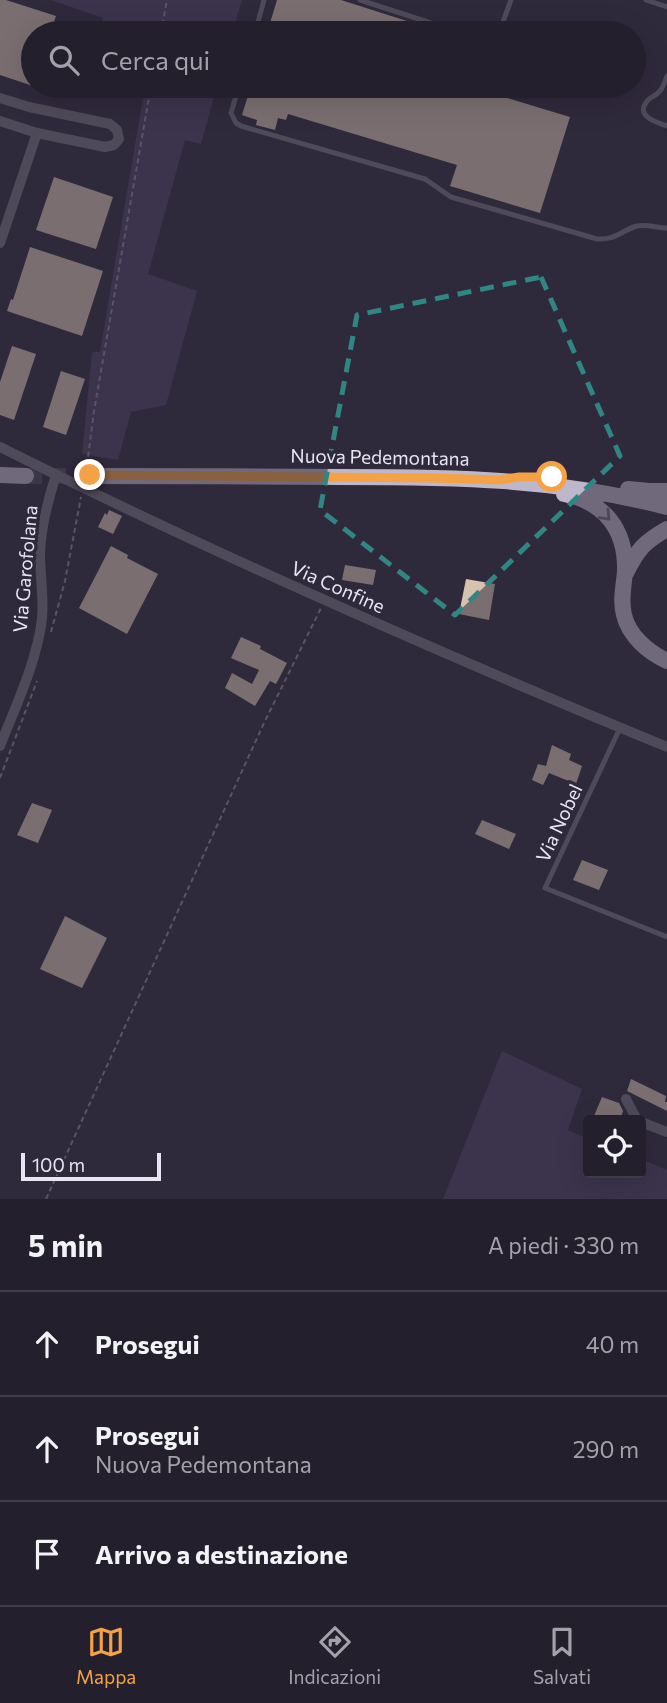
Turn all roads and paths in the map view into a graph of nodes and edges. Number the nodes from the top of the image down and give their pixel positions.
1 (167, 0) edge
2 (264, 0) edge
3 (360, 0) edge
4 (511, 0) edge
5 (646, 0) edge
6 (667, 7) edge
7 (163, 21) edge
8 (258, 21) edge
9 (425, 21) edge
10 (503, 21) edge
11 (667, 76) edge
12 (0, 98) edge
13 (149, 98) edge
14 (235, 98) edge
15 (0, 121) edge
16 (667, 126) edge
17 (37, 133) junction
18 (667, 228) edge
19 (0, 243) edge
20 (0, 447) edge
21 (88, 471) joint
22 (0, 475) edge
23 (26, 475) tunnel mouth
24 (56, 475) junction
25 (349, 477) junction
26 (500, 480) junction
27 (667, 491) edge
28 (667, 507) edge
29 (667, 529) edge
30 (625, 575) junction
31 (325, 601) junction
32 (667, 661) edge
33 (621, 728) junction
34 (0, 746) edge
35 (667, 747) edge
36 (667, 937) edge
37 (626, 1099) dead end
38 (635, 1115) edge
39 (646, 1124) edge
40 (667, 1132) edge
41 (46, 1199) edge

1 - 7 path
2 - 8 lane
3 - 9 lane
4 - 10 lane
5 - 6 lane
11 - 16 lane
12 - 17 street
13 - 21 path
14 - 18 lane
15 - 17 street
17 - 19 street
20 - 24 street, Via Confine
21 - 25 main road, Nuova Pedemontana
22 - 23 main road
24 - 31 street, Via Confine
24 - 34 street, Via Garofolana
25 - 26 main road, Nuova Pedemontana
25 -> 30 main road
26 - 27 main road
26 - 28 main road, Nuova Pedemontana
29 - 30 main road
30 - 32 main road
31 - 33 street, Via Confine
31 - 41 path
33 - 35 street, Via Confine
33 - 36 lane, Via Nobel
37 - 38 street
39 - 40 street

